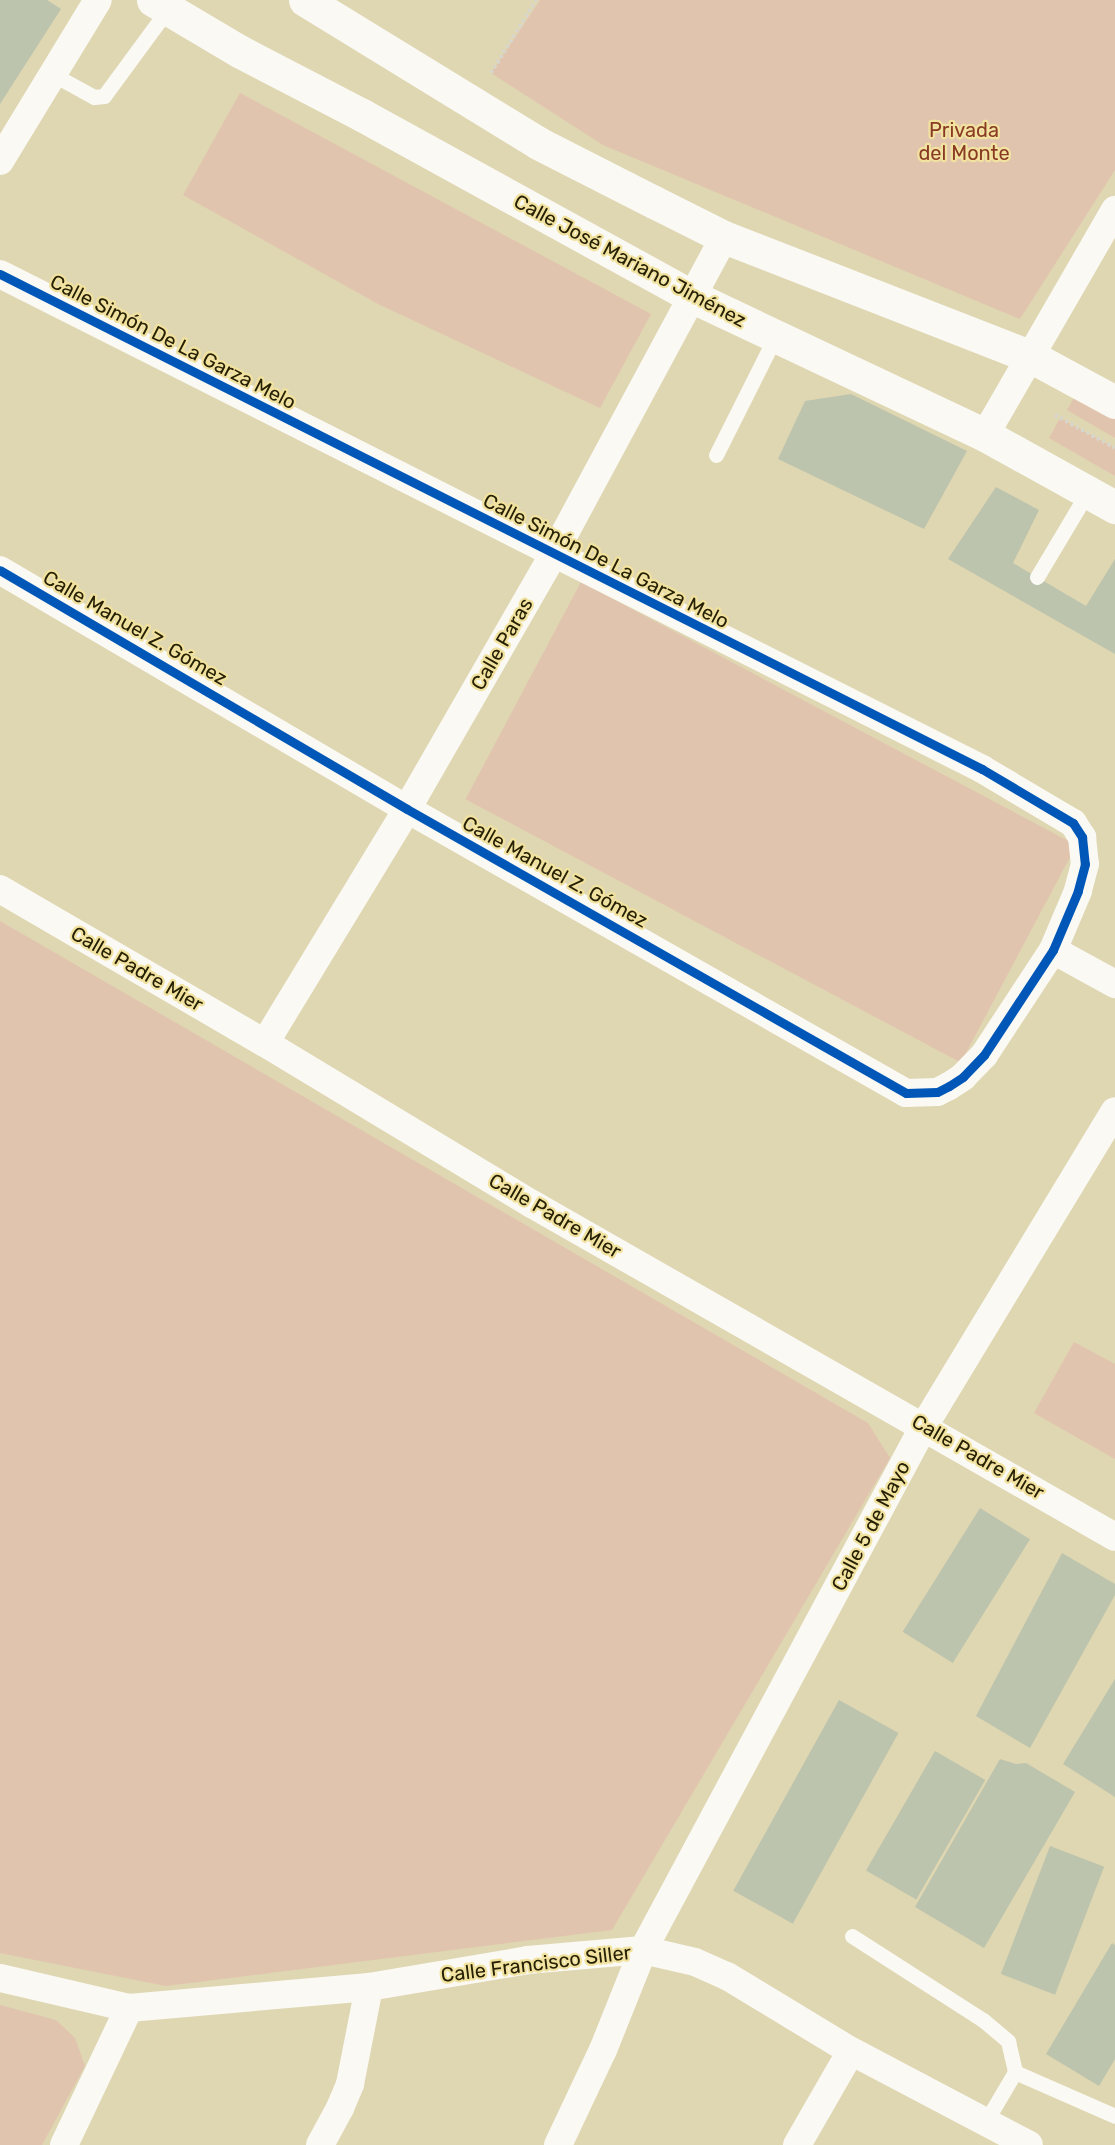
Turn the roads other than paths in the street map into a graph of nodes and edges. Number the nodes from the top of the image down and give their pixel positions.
1 (98, 0) edge
2 (305, 0) edge
3 (160, 4) edge
4 (54, 75) junction
5 (0, 161) edge
6 (1115, 210) edge
7 (724, 237) junction
8 (0, 274) edge
9 (693, 297) junction
10 (775, 338) junction
11 (1030, 356) junction
12 (1115, 402) edge
13 (985, 435) junction
14 (716, 455) dead end
15 (1101, 500) edge
16 (553, 555) junction
17 (0, 570) edge
18 (1038, 577) dead end
19 (407, 809) junction
20 (0, 889) edge
21 (1053, 950) junction
22 (1115, 984) edge
23 (265, 1043) junction
24 (1115, 1111) edge
25 (924, 1426) junction
26 (1115, 1537) edge
27 (852, 1936) dead end
28 (643, 1950) junction
29 (0, 1978) edge
30 (369, 1987) junction
31 (129, 2008) junction
32 (851, 2051) junction
33 (1015, 2072) junction
34 (1115, 2116) edge
35 (986, 2121) junction
36 (64, 2145) edge
37 (320, 2145) edge
38 (558, 2145) edge
39 (797, 2145) edge
40 (1029, 2145) edge

1 - 4 street
2 - 7 street
3 - 4 lane
3 - 9 street, Calle José Mariano Jiménez
4 - 5 street
6 - 11 street
7 - 9 street, Calle Paras
7 - 11 street
8 - 16 street, Calle Simón De La Garza Melo
9 - 10 street, Calle José Mariano Jiménez
9 - 16 street, Calle Paras
10 - 13 street, Calle José Mariano Jiménez
10 - 14 lane
11 - 12 street
11 - 13 street
13 - 15 street, Calle José Mariano Jiménez
15 - 18 lane
16 - 19 street, Calle Paras
16 - 21 street, Calle Simón De La Garza Melo
17 - 19 street, Calle Manuel Z. Gómez
19 - 21 street, Calle Manuel Z. Gómez
19 - 23 street, Calle Paras
20 - 23 street, Calle Padre Mier
21 - 22 street
23 - 25 street, Calle Padre Mier
24 - 25 street, Calle 5 de Mayo
25 - 26 street, Calle Padre Mier
25 - 28 street, Calle 5 de Mayo
27 - 33 lane
28 - 30 street, Calle Francisco Siller
28 - 32 street, Calle Francisco Siller
28 - 38 street, Calle 5 de Mayo
29 - 31 street, Calle Francisco Siller
30 - 31 street, Calle Francisco Siller
30 - 37 street
31 - 36 street
32 - 35 street, Calle Francisco Siller
32 - 39 street
33 - 34 lane
33 - 35 lane
35 - 40 street, Calle Francisco Siller

